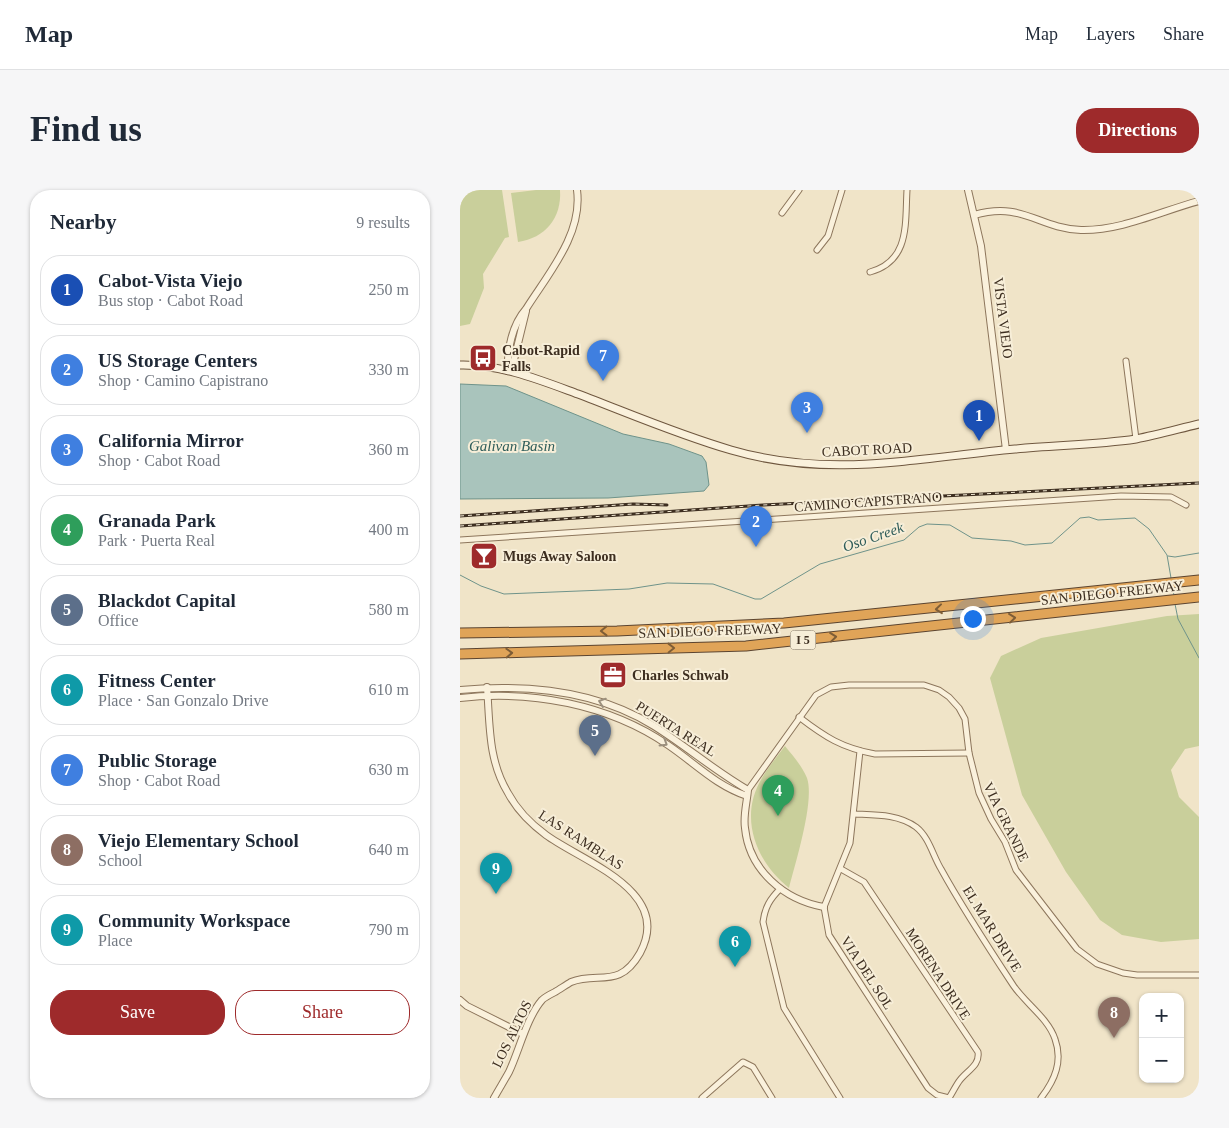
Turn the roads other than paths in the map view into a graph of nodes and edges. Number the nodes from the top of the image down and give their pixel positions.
1 (577, 190) edge
2 (799, 190) edge
3 (842, 190) edge
4 (907, 190) edge
5 (968, 190) edge
6 (1199, 201) edge
7 (782, 213) dead end
8 (974, 215) junction
9 (817, 250) dead end
10 (870, 272) dead end
11 (1126, 361) dead end
12 (460, 365) edge
13 (508, 371) junction
14 (1199, 424) edge
15 (1136, 439) junction
16 (1006, 450) junction
17 (1186, 505) dead end
18 (460, 540) edge
19 (1198, 580) edge
20 (1199, 597) edge
21 (460, 633) edge
22 (460, 654) edge
23 (487, 687) junction
24 (460, 690) edge
25 (488, 695) junction
26 (460, 698) edge
27 (799, 717) junction
28 (860, 751) junction
29 (969, 753) junction
30 (748, 793) junction
31 (854, 814) junction
32 (841, 869) junction
33 (780, 889) junction
34 (824, 907) junction
35 (640, 953) joint
36 (1199, 975) edge
37 (460, 1000) edge
38 (523, 1034) junction
39 (494, 1098) edge
40 (702, 1098) edge
41 (772, 1098) edge
42 (840, 1098) edge
43 (949, 1098) edge
44 (1041, 1098) edge

1 - 13 street
2 - 7 street
3 - 9 street
4 - 10 street
5 - 8 street, VISTA VIEJO
6 - 8 street
8 - 16 street, VISTA VIEJO
11 - 15 street
12 - 13 main road, CABOT ROAD
13 - 16 main road, CABOT ROAD
14 - 15 main road, CABOT ROAD
15 - 16 main road, CABOT ROAD
17 - 18 street, CAMINO CAPISTRANO
19 -> 21 highway, SAN DIEGO FREEWAY / I 5
22 -> 20 highway, SAN DIEGO FREEWAY / I 5
23 - 24 street, PUERTA REAL
23 - 25 street, LAS RAMBLAS
30 -> 23 street, PUERTA REAL
25 - 26 street, PUERTA REAL
25 -> 30 street, PUERTA REAL
25 - 35 street, LAS RAMBLAS
27 - 28 street
27 - 29 street, VIA GRANDE
27 - 30 street, VIA GRANDE
28 - 29 street
28 - 31 street
29 - 36 street, VIA GRANDE
30 - 33 street
31 - 32 street
31 - 44 street, EL MAR DRIVE
32 - 34 street
32 - 43 street, MORENA DRIVE
33 - 34 street
33 - 42 street
34 - 43 street, VIA DEL SOL
35 - 38 street, LOS ALTOS
37 - 38 street
38 - 39 street, LOS ALTOS
40 - 41 street

